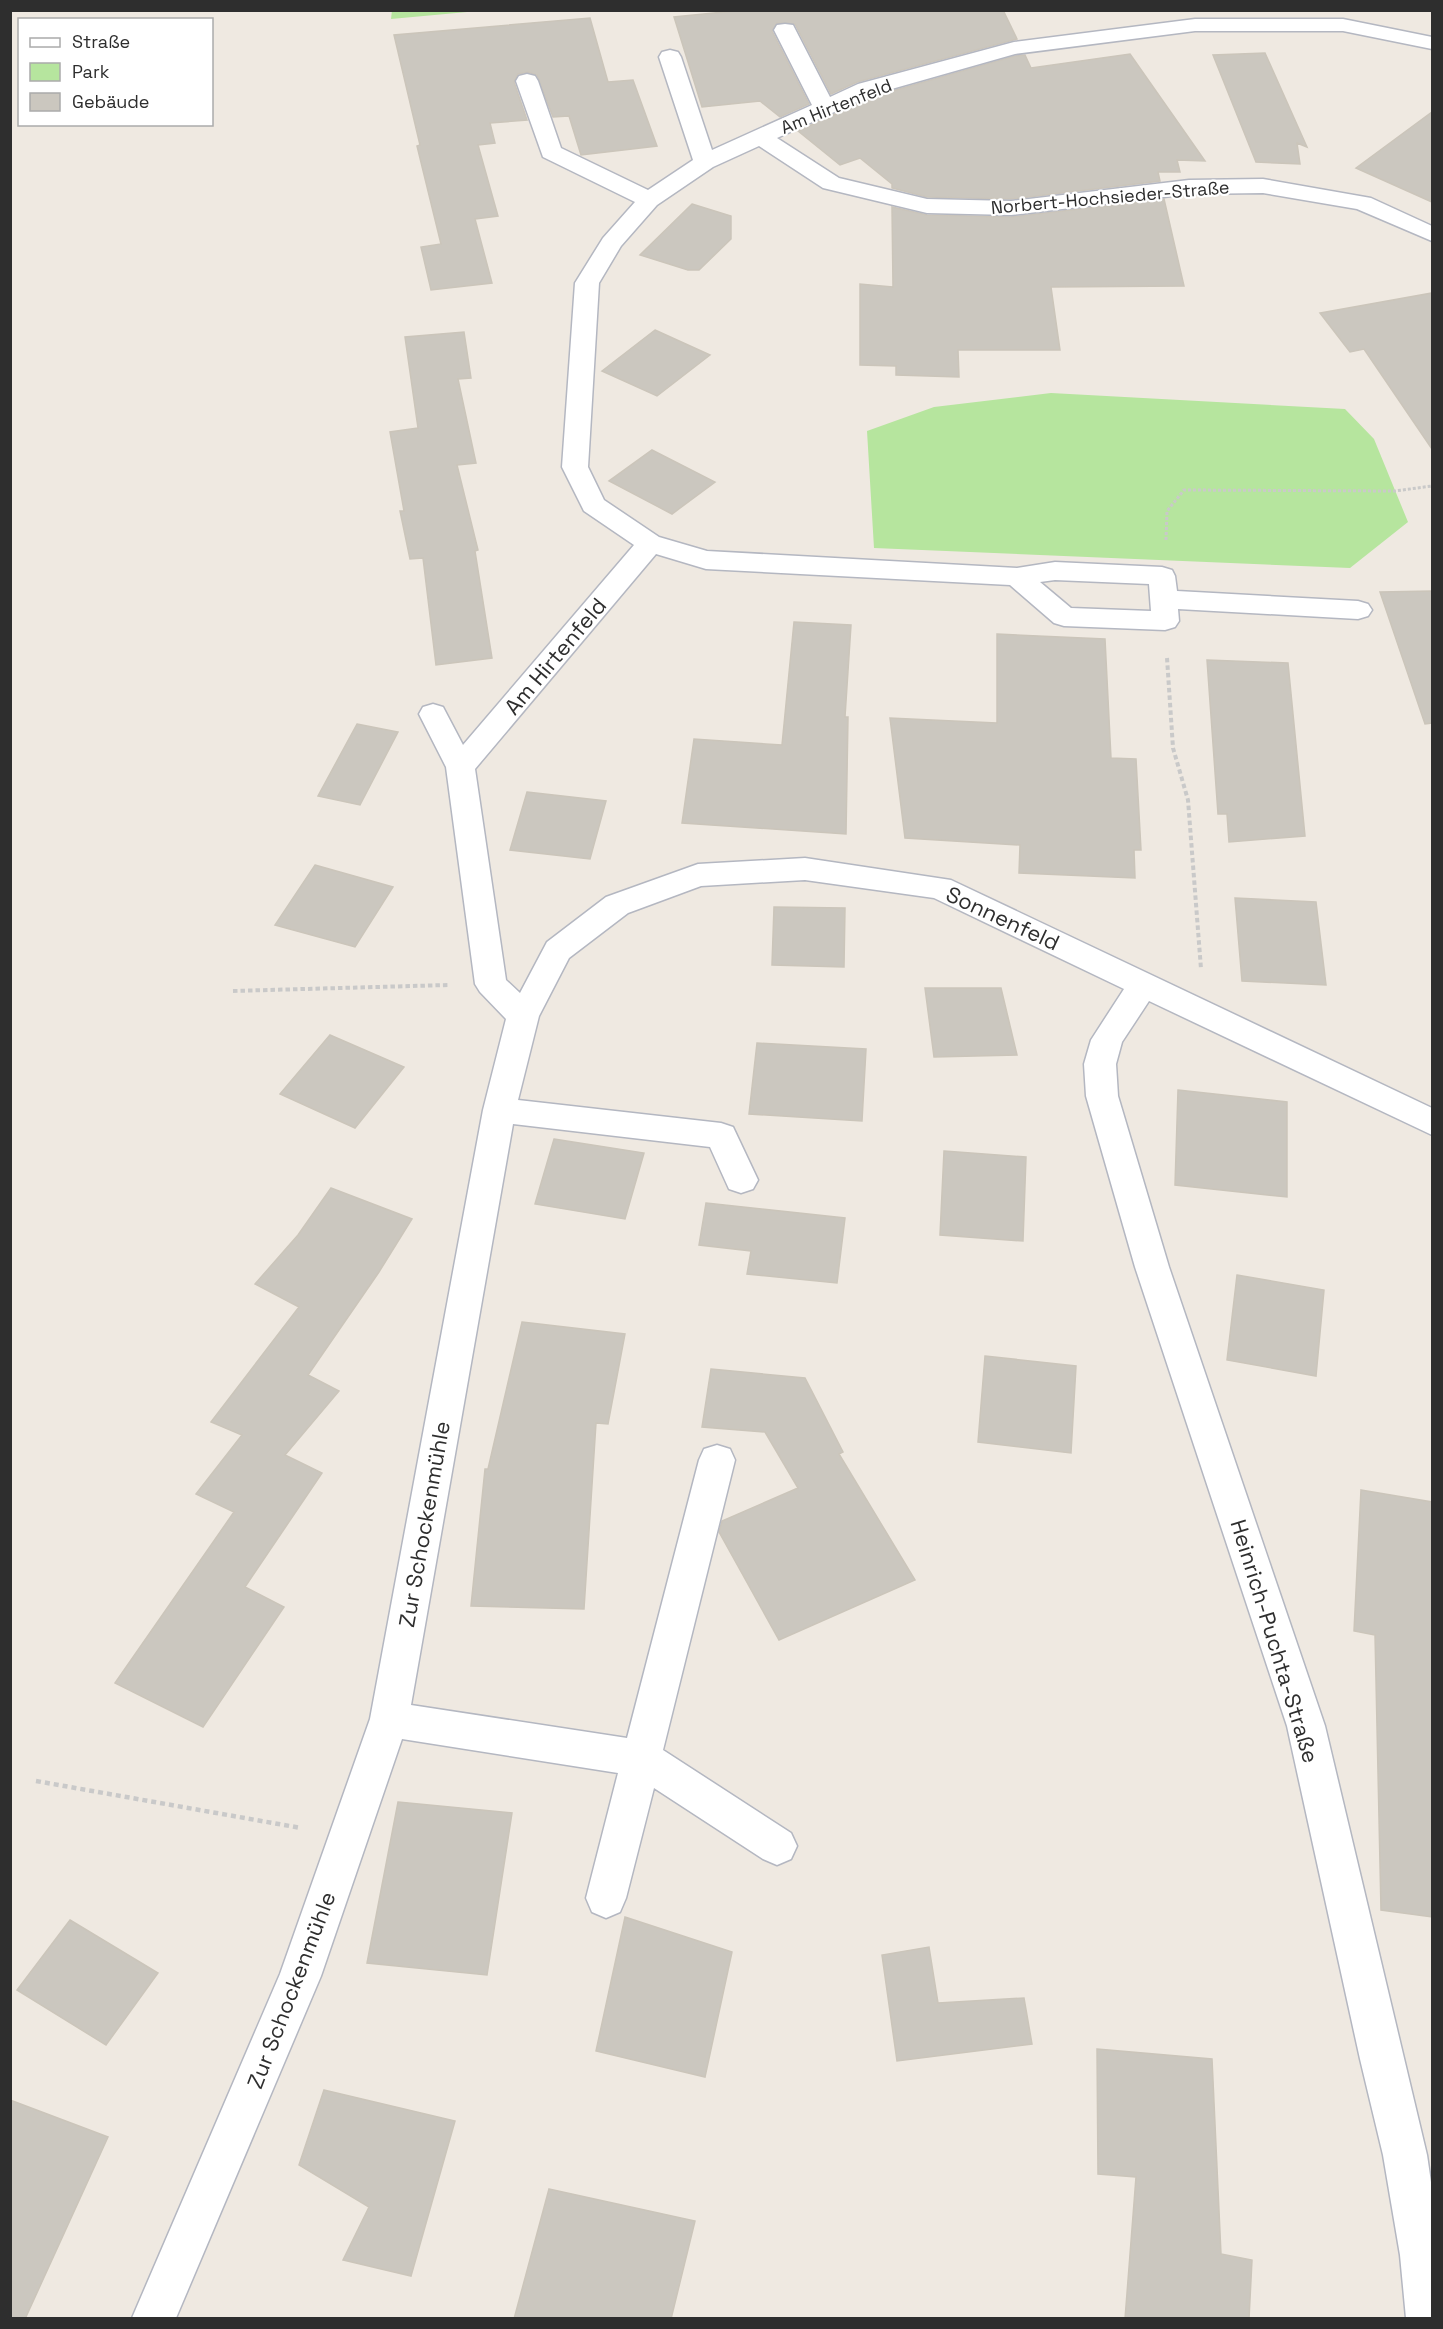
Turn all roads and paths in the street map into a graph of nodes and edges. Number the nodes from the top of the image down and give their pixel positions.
1 (785, 30) dead end
2 (1432, 43) edge
3 (670, 57) dead end
4 (527, 81) dead end
5 (824, 108) junction
6 (760, 137) junction
7 (705, 162) junction
8 (649, 200) junction
9 (1432, 234) edge
10 (1432, 486) edge
11 (650, 543) junction
12 (1017, 578) junction
13 (1163, 599) junction
14 (1358, 610) dead end
15 (433, 714) dead end
16 (460, 767) junction
17 (491, 984) junction
18 (1144, 984) junction
19 (233, 991) dead end
20 (1205, 1013) junction
21 (523, 1016) junction
22 (499, 1110) junction
23 (1432, 1122) edge
24 (741, 1180) dead end
25 (717, 1460) dead end
26 (389, 1719) junction
27 (641, 1758) junction
28 (36, 1781) dead end
29 (349, 1836) junction
30 (777, 1846) dead end
31 (606, 1898) dead end
32 (154, 2319) edge
33 (1428, 2319) edge

1 - 5 street
2 - 5 street, Am Hirtenfeld
3 - 7 street
4 - 8 street
5 - 6 street, Am Hirtenfeld
6 - 7 street, Am Hirtenfeld
6 - 9 street, Norbert-Hochsieder-Straße
7 - 8 street, Am Hirtenfeld
8 - 11 street, Am Hirtenfeld
10 - 13 path
11 - 12 street, Am Hirtenfeld
11 - 16 street, Am Hirtenfeld
12 - 13 street, Am Hirtenfeld
12 - 13 street
13 - 14 street
13 - 20 path
15 - 16 street
16 - 17 street
17 - 19 path
17 - 21 street
18 - 20 street, Sonnenfeld
18 - 21 street, Sonnenfeld
18 - 33 street, Heinrich-Puchta-Straße
20 - 23 street, Sonnenfeld
21 - 22 street, Zur Schockenmühle
22 - 24 street
22 - 26 street, Zur Schockenmühle
25 - 27 street
26 - 27 street
26 - 29 street, Zur Schockenmühle
27 - 30 street
27 - 31 street
28 - 29 path
29 - 32 street, Zur Schockenmühle

